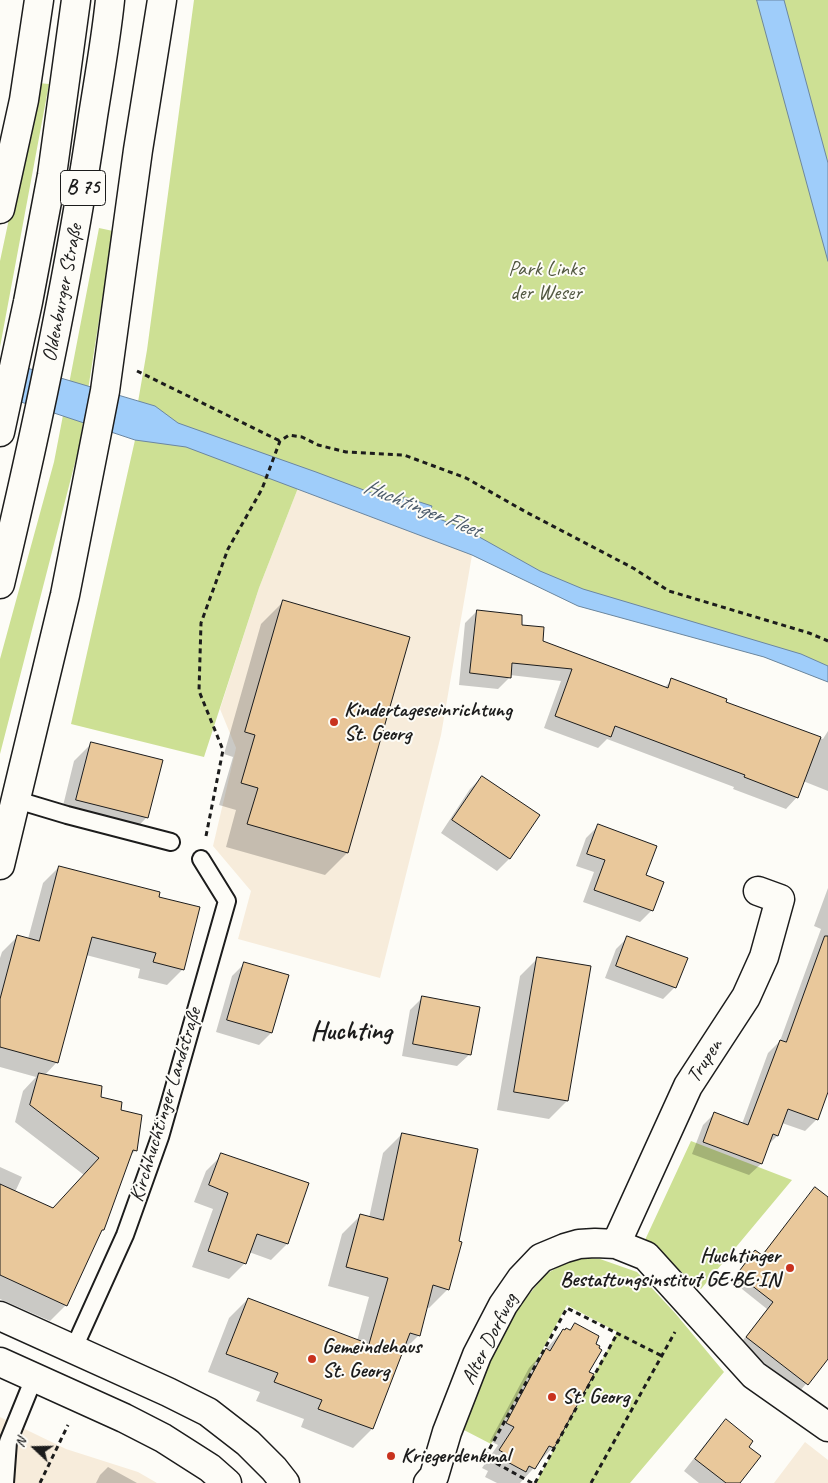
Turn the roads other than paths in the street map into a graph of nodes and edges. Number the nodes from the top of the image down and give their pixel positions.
1 (39, 0) edge
2 (76, 0) edge
3 (110, 0) edge
4 (162, 0) edge
5 (0, 209) edge
6 (0, 432) edge
7 (0, 584) edge
8 (17, 800) junction
9 (171, 842) dead end
10 (202, 859) road end
11 (0, 865) edge
12 (758, 891) dead end
13 (616, 1244) junction
14 (0, 1316) edge
15 (73, 1350) junction
16 (0, 1362) edge
17 (34, 1378) junction
18 (828, 1428) edge
19 (5, 1483) edge
20 (228, 1483) edge
21 (285, 1483) edge
22 (428, 1483) edge

1 - 5 main road
2 - 6 main road, Oldenburger Straße / B 75
3 - 7 main road, Oldenburger Straße / B 75
4 - 8 main road
8 - 9 lane
8 - 11 main road
10 - 15 lane, Kirchhuchtinger Landstraße
12 - 13 main road, Trupen
13 - 18 main road, Alter Dorfweg
13 - 22 main road, Alter Dorfweg
14 - 15 main road
15 - 21 main road
16 - 17 main road
17 - 19 lane
17 - 20 main road

